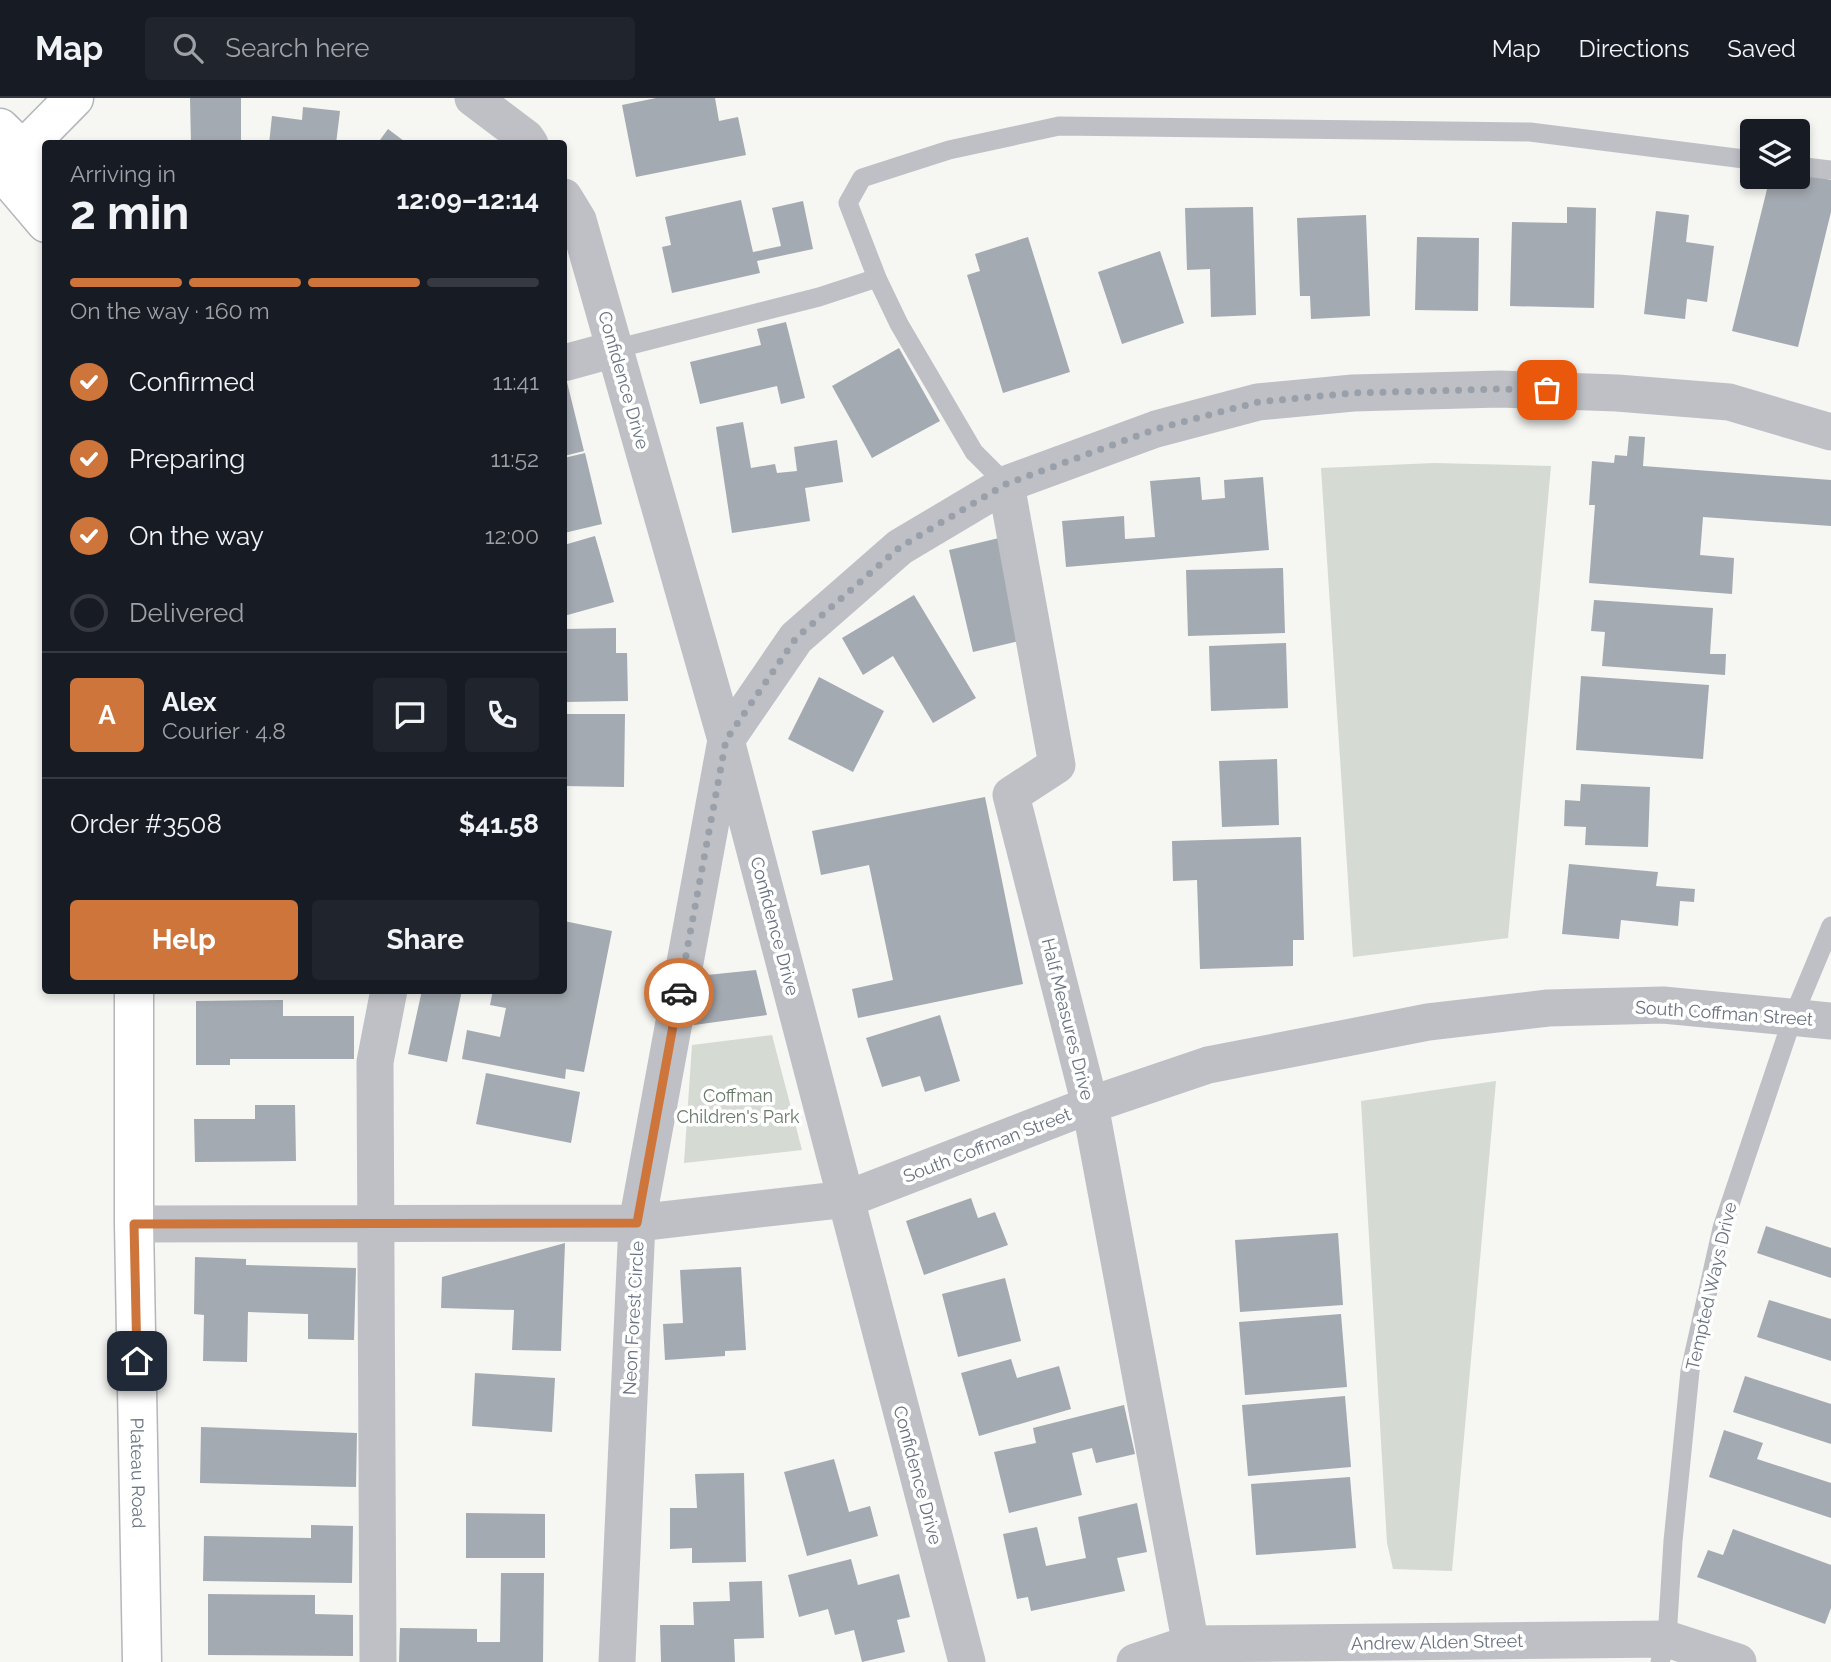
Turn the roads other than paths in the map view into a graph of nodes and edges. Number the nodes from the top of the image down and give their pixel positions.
1 (74, 98) edge
2 (473, 98) edge
3 (527, 140) edge
4 (14, 158) edge
5 (1740, 158) edge
6 (1810, 168) edge
7 (1831, 170) edge
8 (567, 202) edge
9 (42, 215) edge
10 (877, 278) junction
11 (615, 349) junction
12 (567, 362) edge
13 (1831, 432) edge
14 (1006, 484) junction
15 (726, 740) junction
16 (1831, 926) edge
17 (134, 994) edge
18 (388, 994) edge
19 (1793, 1017) junction
20 (1831, 1021) edge
21 (1090, 1105) junction
22 (846, 1199) junction
23 (376, 1223) junction
24 (637, 1223) junction
25 (134, 1224) junction
26 (1664, 1651) edge
27 (1192, 1653) edge
28 (142, 1662) edge
29 (378, 1662) edge
30 (617, 1662) edge
31 (967, 1662) edge
32 (1135, 1662) edge
33 (1738, 1662) edge

1 - 4 street
2 - 3 street
4 - 9 street
5 - 10 lane
6 - 7 lane
8 - 11 street, Confidence Drive
10 - 11 lane
10 - 14 lane
11 - 12 street
11 - 15 street, Confidence Drive
13 - 14 street, Neon Forest Circle
14 - 15 street, Neon Forest Circle
14 - 21 street, Half Measures Drive
15 - 22 street, Confidence Drive
15 - 24 street, Neon Forest Circle
16 - 19 lane, Tempted Ways Drive
17 - 25 street, Plateau Road
18 - 23 street
19 - 20 street, South Coffman Street
19 - 21 street, South Coffman Street
19 - 26 lane, Tempted Ways Drive
21 - 22 street, South Coffman Street
21 - 27 street, Half Measures Drive
22 - 24 street, South Coffman Street
22 - 31 street, Confidence Drive
23 - 24 street, South Coffman Street
23 - 25 street, South Coffman Street
23 - 29 street
24 - 30 street, Neon Forest Circle
25 - 28 street, Plateau Road
26 - 27 street, Andrew Alden Street
26 - 33 street, Andrew Alden Street
27 - 32 street, Andrew Alden Street

